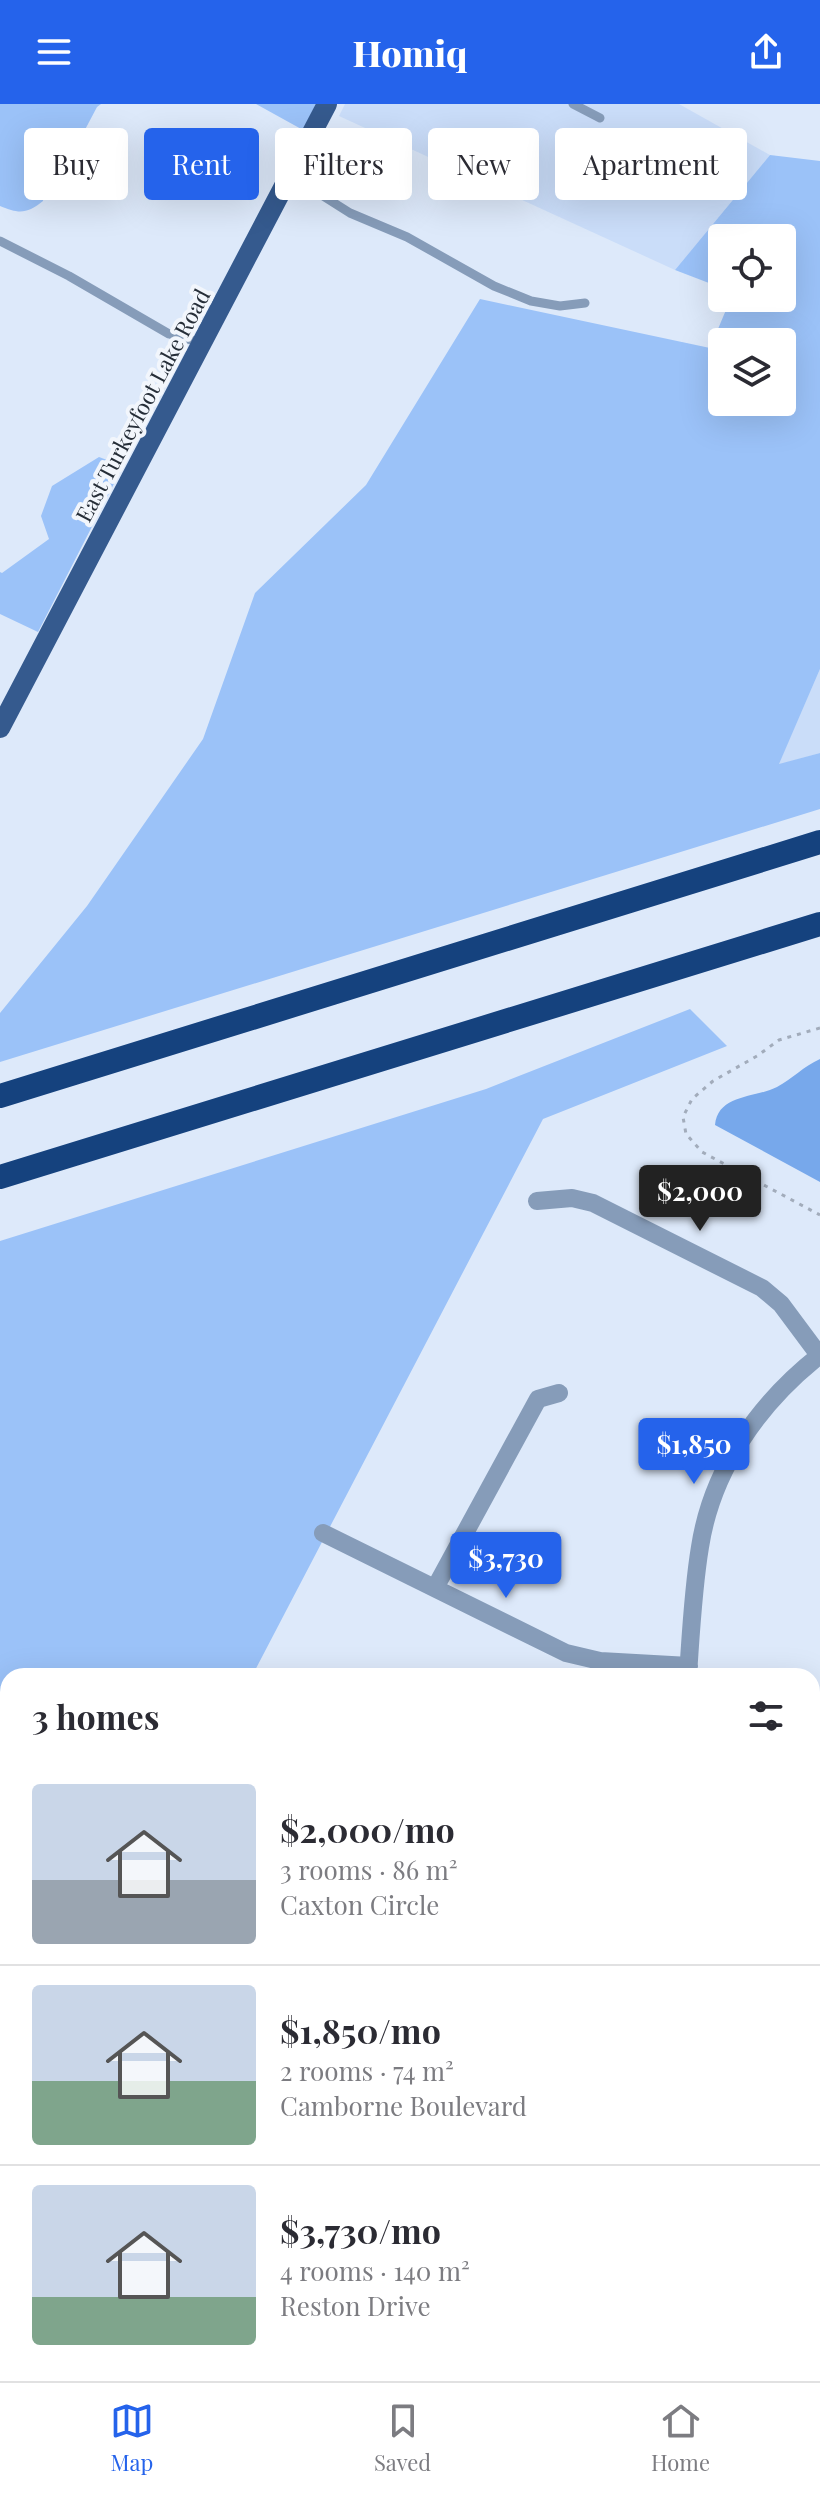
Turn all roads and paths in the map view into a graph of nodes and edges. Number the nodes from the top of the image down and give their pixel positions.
1 (327, 104) edge
2 (573, 104) edge
3 (600, 118) dead end
4 (314, 128) edge
5 (277, 200) edge
6 (329, 200) edge
7 (0, 241) edge
8 (585, 303) dead end
9 (202, 343) junction
10 (0, 728) edge
11 (820, 842) edge
12 (820, 924) edge
13 (820, 1028) edge
14 (0, 1096) edge
15 (0, 1177) edge
16 (537, 1201) dead end
17 (820, 1215) edge
18 (820, 1355) edge
19 (559, 1393) dead end
20 (323, 1533) dead end
21 (435, 1588) junction
22 (662, 1668) edge
23 (689, 1668) edge

1 - 4 main road, East Turkeyfoot Lake Road
2 - 3 lane
5 - 9 main road, East Turkeyfoot Lake Road
6 - 8 lane
7 - 9 lane
9 - 10 main road, East Turkeyfoot Lake Road
11 - 14 highway
12 - 15 highway
13 - 17 path
16 - 18 street
18 - 23 street
19 - 21 street
20 - 21 street
21 - 22 street

